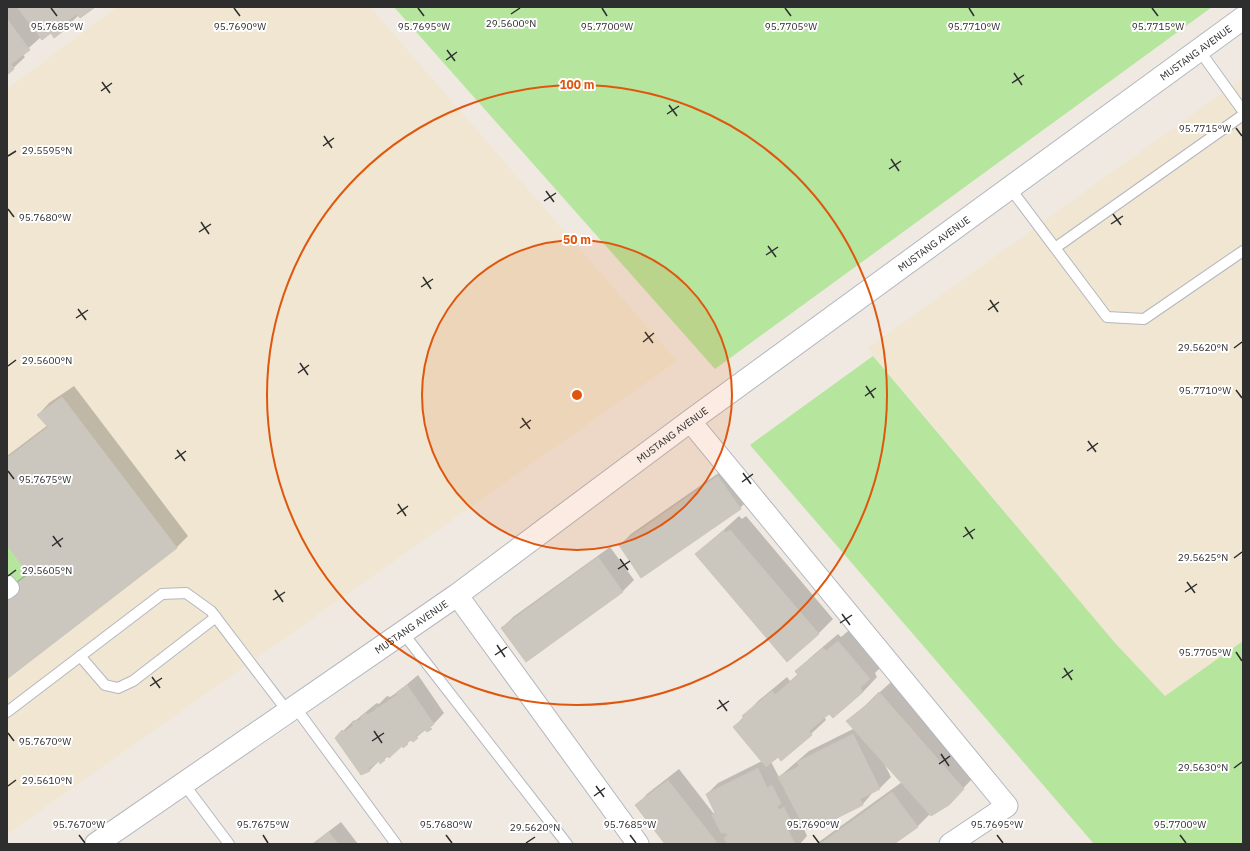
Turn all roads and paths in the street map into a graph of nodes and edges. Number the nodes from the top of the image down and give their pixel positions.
1 (1243, 18) edge
2 (1199, 50) junction
3 (1243, 111) edge
4 (1243, 115) edge
5 (1010, 188) junction
6 (1055, 248) junction
7 (1243, 251) edge
8 (690, 421) junction
9 (7, 583) edge
10 (7, 590) edge
11 (457, 595) junction
12 (216, 617) junction
13 (403, 632) junction
14 (80, 656) junction
15 (292, 710) junction
16 (7, 712) edge
17 (184, 784) junction
18 (96, 844) edge
19 (229, 844) edge
20 (396, 844) edge
21 (567, 844) edge
22 (638, 844) edge
23 (950, 844) edge

1 - 2 street, MUSTANG AVENUE
2 - 3 lane
2 - 5 street, MUSTANG AVENUE
4 - 6 lane
5 - 6 lane
5 - 8 street, MUSTANG AVENUE
6 - 7 lane
8 - 11 street, MUSTANG AVENUE
8 - 23 street
9 - 10 street
11 - 13 street, MUSTANG AVENUE
11 - 22 street
12 - 14 lane
12 - 14 lane
12 - 15 lane
13 - 15 street, MUSTANG AVENUE
13 - 21 lane
14 - 16 lane
15 - 17 street, MUSTANG AVENUE
15 - 20 lane
17 - 18 street, MUSTANG AVENUE
17 - 19 lane

